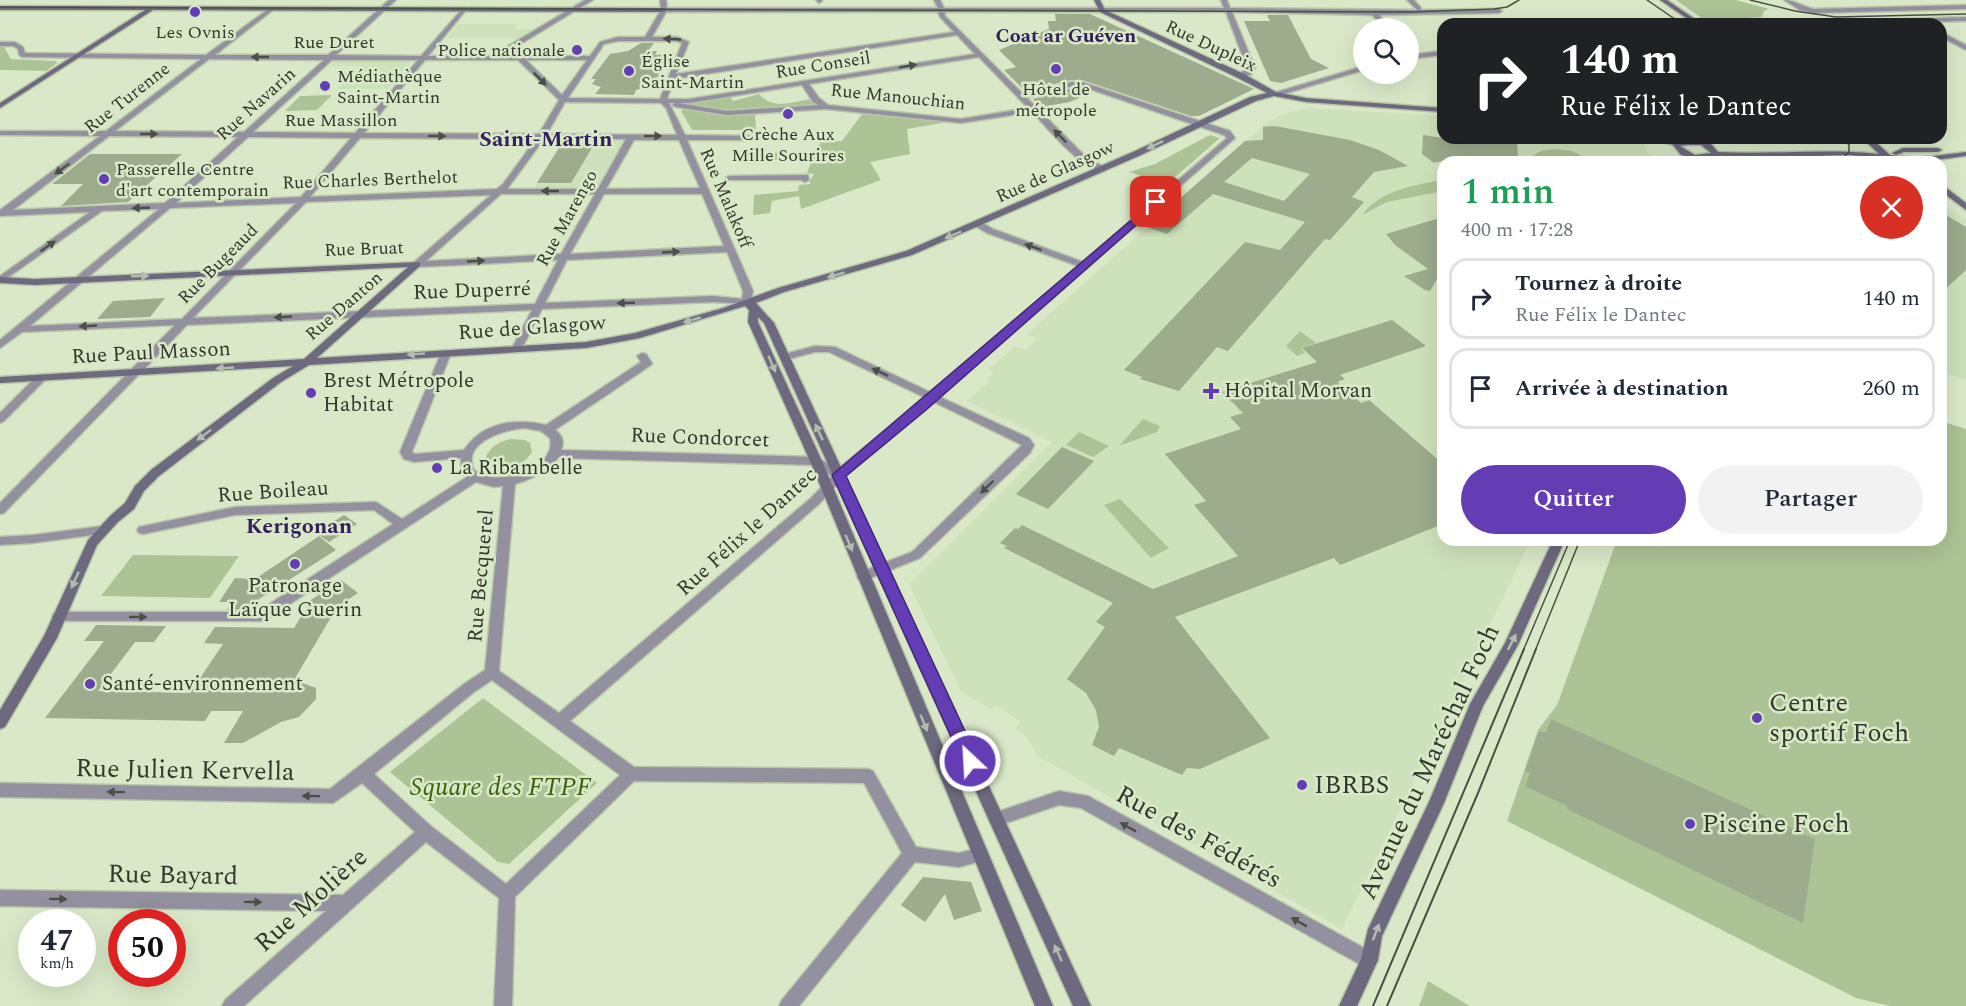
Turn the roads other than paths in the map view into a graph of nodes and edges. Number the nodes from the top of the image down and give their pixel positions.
1 (165, 0) edge
2 (393, 0) edge
3 (590, 0) edge
4 (663, 0) edge
5 (937, 0) edge
6 (1097, 0) edge
7 (1224, 0) edge
8 (1410, 0) edge
9 (1663, 0) edge
10 (1787, 0) edge
11 (1878, 0) edge
12 (1323, 4) dead end
13 (153, 5) edge
14 (0, 8) edge
15 (1966, 8) edge
16 (271, 9) junction
17 (383, 9) junction
18 (464, 9) junction
19 (571, 9) junction
20 (1419, 9) dead end
21 (1895, 9) junction
22 (664, 10) junction
23 (941, 10) junction
24 (1229, 10) junction
25 (1102, 11) junction
26 (1499, 11) dead end
27 (1328, 13) junction
28 (1374, 13) junction
29 (1379, 18) edge
30 (1690, 18) edge
31 (1912, 18) edge
32 (1966, 19) edge
33 (1947, 20) edge
34 (958, 33) junction
35 (1947, 37) edge
36 (647, 39) junction
37 (0, 44) edge
38 (510, 48) junction
39 (1966, 48) edge
40 (1437, 53) edge
41 (1419, 54) edge
42 (979, 55) junction
43 (77, 57) junction
44 (208, 57) junction
45 (331, 57) junction
46 (423, 58) junction
47 (492, 58) junction
48 (518, 58) junction
49 (592, 58) junction
50 (1353, 71) edge
51 (1241, 76) junction
52 (671, 77) junction
53 (804, 83) junction
54 (1274, 94) junction
55 (1022, 97) junction
56 (562, 100) junction
57 (663, 101) junction
58 (0, 106) edge
59 (826, 107) junction
60 (1034, 109) junction
61 (1437, 110) edge
62 (1198, 124) junction
63 (0, 133) edge
64 (109, 134) junction
65 (248, 135) junction
66 (357, 135) junction
67 (541, 136) junction
68 (632, 136) junction
69 (681, 136) junction
70 (757, 138) dead end
71 (1677, 144) edge
72 (1706, 144) edge
73 (1873, 144) edge
74 (1966, 152) edge
75 (1701, 156) edge
76 (1711, 156) edge
77 (1750, 156) edge
78 (1866, 156) edge
79 (1887, 156) edge
80 (1942, 156) edge
81 (1102, 169) junction
82 (729, 178) dead end
83 (805, 180) dead end
84 (600, 191) junction
85 (706, 191) junction
86 (499, 192) junction
87 (1947, 193) edge
88 (1947, 196) edge
89 (304, 200) junction
90 (167, 207) junction
91 (1966, 207) edge
92 (99, 209) junction
93 (2, 213) edge
94 (978, 224) junction
95 (729, 249) junction
96 (564, 257) junction
97 (417, 264) junction
98 (1084, 265) junction
99 (235, 272) junction
100 (81, 278) junction
101 (0, 280) edge
102 (752, 303) junction
103 (539, 306) junction
104 (363, 313) junction
105 (184, 322) junction
106 (19, 329) junction
107 (0, 345) edge
108 (517, 348) junction
109 (446, 352) junction
110 (642, 356) dead end
111 (785, 357) junction
112 (305, 363) junction
113 (132, 374) junction
114 (41, 378) junction
115 (0, 380) edge
116 (933, 398) junction
117 (0, 419) edge
118 (548, 429) junction
119 (466, 454) junction
120 (556, 454) junction
121 (816, 461) junction
122 (839, 475) junction
123 (474, 478) junction
124 (509, 482) junction
125 (827, 489) junction
126 (0, 510) edge
127 (401, 524) junction
128 (103, 530) junction
129 (143, 530) dead end
130 (0, 541) edge
131 (1556, 546) edge
132 (882, 569) junction
133 (863, 576) junction
134 (59, 617) junction
135 (492, 673) junction
136 (560, 721) junction
137 (0, 723) edge
138 (363, 774) junction
139 (631, 774) junction
140 (0, 790) edge
141 (997, 819) junction
142 (426, 832) junction
143 (911, 854) junction
144 (979, 855) junction
145 (507, 894) junction
146 (0, 898) edge
147 (345, 903) junction
148 (1369, 960) junction
149 (231, 1006) edge
150 (503, 1006) edge
151 (789, 1006) edge
152 (1044, 1006) edge
153 (1082, 1006) edge
154 (1348, 1006) edge

1 - 13 main road
2 - 17 street, Rue Navarin
3 - 19 street
4 - 22 street
5 - 23 street
6 - 25 main road
7 - 24 street
8 - 20 street
9 - 30 main road
10 - 21 street
11 - 21 street
12 - 27 street
13 - 14 main road
13 - 16 main road
13 - 43 main road
15 - 21 street
16 - 17 main road
16 - 44 street, Rue Turenne
17 - 18 main road
17 - 45 street, Rue Navarin
18 - 19 main road
18 - 46 street, Rue Bugeaud
19 - 22 main road
19 - 38 street
21 - 31 street
22 - 23 street
22 - 36 street
23 - 25 street
23 - 34 street
24 - 25 street
24 - 27 street
24 - 51 street
25 - 51 main road, Rue Dupleix
26 - 28 street
27 - 28 street
28 - 29 street
32 - 33 street
34 - 42 street
34 - 52 street
35 - 39 street
36 - 49 street, Rue Danton
52 -> 36 street
37 - 43 street, Rue Duret
38 - 47 street
38 - 48 street
40 - 41 street
53 -> 42 street, Rue Conseil
42 - 55 street
43 - 44 street, Rue Duret
43 - 58 main road
45 -> 44 street, Rue Duret
44 - 64 street, Rue Turenne
45 - 46 street, Rue Duret
45 - 65 street, Rue Navarin
46 - 47 street, Rue Duret
46 - 66 street, Rue Bugeaud
47 - 48 street, Rue Duret
48 - 49 street, Rue Duret
48 -> 56 street
49 - 56 street, Rue Danton
50 - 54 street, Rue de Glasgow
51 - 54 main road, Rue Dupleix
52 - 57 street
53 - 57 street, Rue Conseil
53 - 59 street, Rue Manouchian
54 - 61 main road
54 - 62 main road, Rue de Glasgow
55 - 60 street
55 - 62 street
56 - 57 street, Rue Conseil
56 - 67 street, Rue Danton
57 - 59 street
57 - 69 street, Rue Malakoff
59 - 60 street, Rue Manouchian
81 -> 60 street
62 -> 81 main road, Rue de Glasgow
62 - 98 street, Rue Félix le Dantec
63 - 64 street, Rue Massillon
64 -> 65 street, Rue Massillon
64 -> 93 street, Rue Turenne
65 - 66 street, Rue Massillon
65 - 90 street, Rue Navarin
66 -> 67 street, Rue Massillon
66 - 89 street, Rue Bugeaud
67 - 68 street, Rue Massillon
67 - 86 street, Rue Danton
68 -> 69 street, Rue Massillon
68 - 84 street, Rue Marengo
69 - 70 street, Rue Massillon
69 - 85 street, Rue Malakoff
71 - 75 main road
72 - 76 main road
73 - 79 main road
74 - 80 main road
77 - 78 main road
81 - 94 main road, Rue de Glasgow
82 - 83 street
84 - 85 street, Rue Charles Berthelot
84 -> 86 street, Rue Charles Berthelot
84 - 96 street, Rue Marengo
85 - 95 street, Rue Malakoff
86 - 89 street, Rue Charles Berthelot
86 - 97 street, Rue Danton
87 - 91 main road
88 - 91 main road
89 - 90 street, Rue Charles Berthelot
89 - 99 street, Rue Bugeaud
90 -> 92 street, Rue Charles Berthelot
90 - 100 street, Rue Navarin
92 - 93 street, Rue Charles Berthelot
101 -> 92 street
98 -> 94 street
94 -> 102 main road, Rue de Glasgow
96 -> 95 street, Rue Bruat
95 - 102 street, Rue Malakoff
97 -> 96 street, Rue Bruat
96 - 103 street, Rue Marengo
97 - 99 main road, Rue Bruat
97 - 104 main road, Rue Danton
98 - 116 street, Rue Félix le Dantec
100 -> 99 main road, Rue Bruat
99 - 105 street, Rue Bugeaud
100 - 101 main road, Rue Bruat
100 - 106 street, Rue Navarin
102 -> 103 street, Rue Duperré
102 -> 108 main road, Rue de Glasgow
102 - 111 main road
102 -> 121 main road
103 - 104 street, Rue Duperré
103 - 108 street, Rue Marengo
104 -> 105 street, Rue Duperré
104 - 112 main road, Rue Danton
105 -> 106 street, Rue Duperré
105 - 113 street, Rue Bugeaud
106 - 107 street, Rue Navarin
108 - 109 main road, Rue de Glasgow
109 -> 112 main road, Rue de Glasgow
109 - 119 street
110 - 118 street
116 -> 111 street
122 -> 111 main road
112 -> 113 main road, Rue Paul Masson
112 -> 128 main road, Rue Danton
113 - 114 main road, Rue Paul Masson
113 - 126 street, Rue Bugeaud
114 - 115 main road, Rue Paul Masson
114 - 117 street
116 - 122 street, Rue Félix le Dantec
116 -> 132 street
118 - 119 street
118 - 120 street
119 - 123 street
120 - 121 street, Rue Condorcet
120 - 124 street
121 - 122 street, Rue Condorcet
121 - 125 main road
122 - 125 street, Rue Félix le Dantec
122 - 132 main road
123 - 124 street
123 - 127 street
124 - 135 street, Rue Becquerel
125 -> 133 main road
125 - 136 street, Rue Félix le Dantec
127 - 129 street, Rue Boileau
134 -> 127 street
128 - 130 street
128 -> 134 main road, Rue Danton
148 -> 131 main road, Avenue du Maréchal Foch
132 - 133 street
132 - 141 main road
133 -> 144 main road
134 - 137 main road, Rue Danton
135 - 136 street
135 - 138 street, Rue Julien Kervella
136 - 139 street
138 -> 140 street, Rue Julien Kervella
138 - 142 street
139 - 143 street
139 - 145 street
148 -> 141 street, Rue des Fédérés
153 -> 141 main road
142 - 145 street
142 - 147 street, Rue Molière
143 - 144 street
143 - 151 street
144 - 152 main road
145 - 150 street
146 -> 147 street, Rue Bayard
147 - 149 street, Rue Molière
148 - 154 main road, Avenue du Maréchal Foch

